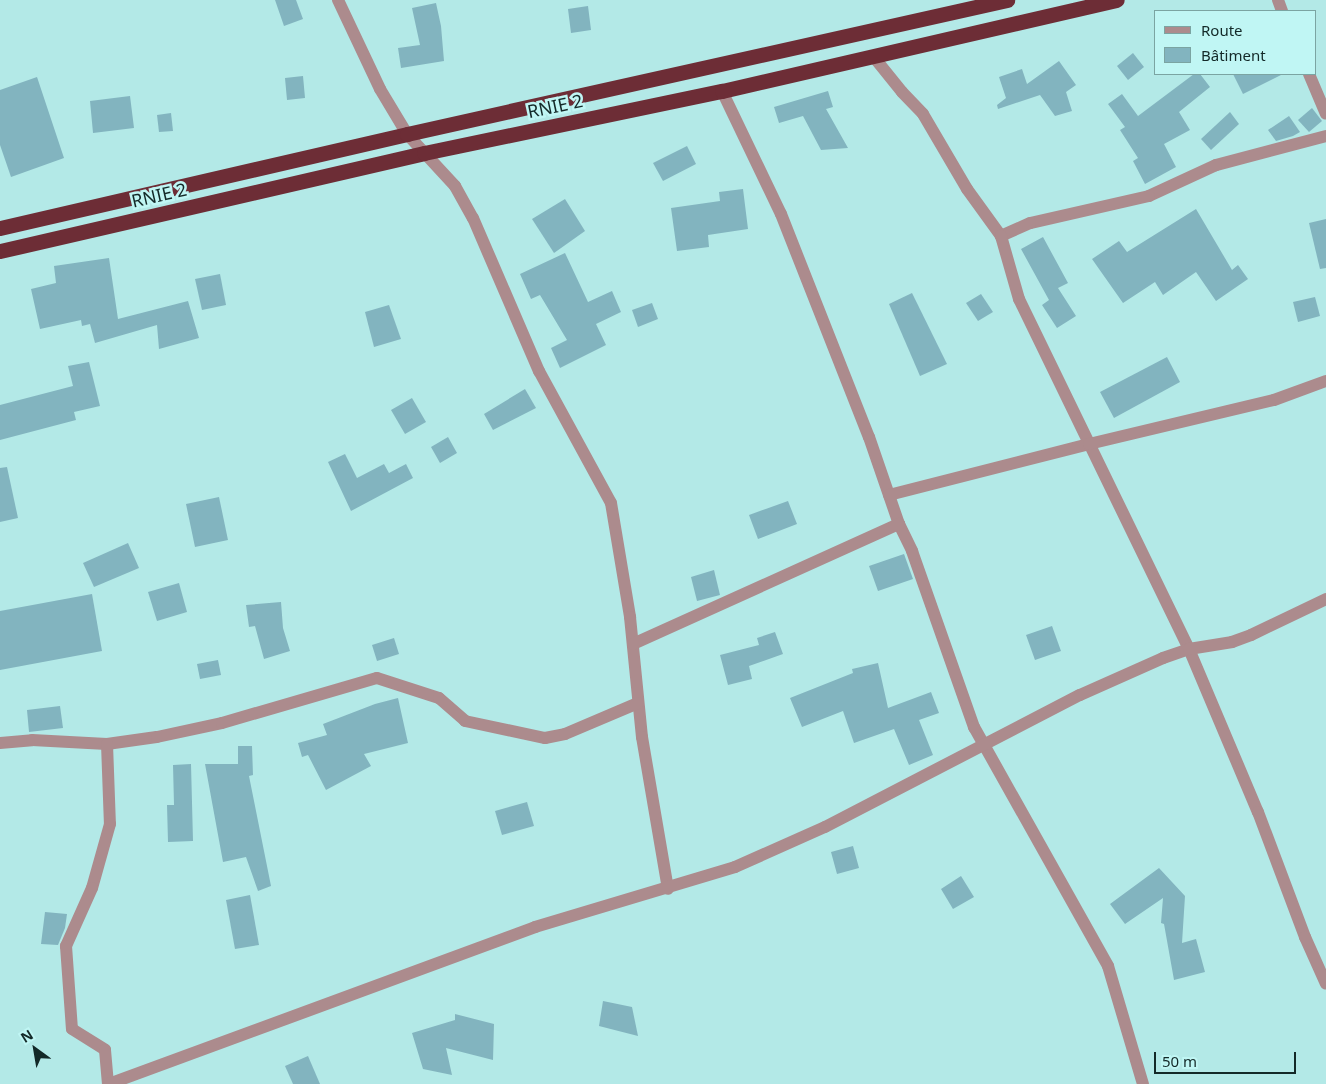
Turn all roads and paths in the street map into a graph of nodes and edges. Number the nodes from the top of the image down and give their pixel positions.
1 (338, 0) edge
2 (1006, 0) edge
3 (1117, 0) edge
4 (988, 2) edge
5 (873, 56) junction
6 (1309, 75) edge
7 (722, 91) junction
8 (1326, 114) edge
9 (407, 134) junction
10 (1326, 136) edge
11 (424, 153) junction
12 (0, 228) edge
13 (1001, 236) junction
14 (0, 252) edge
15 (1326, 381) edge
16 (1089, 444) junction
17 (889, 495) junction
18 (899, 524) junction
19 (1326, 599) edge
20 (633, 644) junction
21 (1189, 649) junction
22 (638, 703) junction
23 (0, 743) edge
24 (107, 744) junction
25 (983, 746) junction
26 (668, 889) junction
27 (1326, 984) edge
28 (109, 1084) edge
29 (1143, 1084) edge

1 - 9 street
2 - 4 highway, RNIE 2 / RNIE 2
3 - 5 highway, RNIE 2 / RNIE 2
4 - 9 highway, RNIE 2 / RNIE 2
5 - 7 highway, RNIE 2 / RNIE 2
5 - 13 street
6 - 8 street
7 - 11 highway, RNIE 2 / RNIE 2
7 - 17 street
9 - 11 street
9 - 12 highway, RNIE 2 / RNIE 2
10 - 13 street
11 - 14 highway, RNIE 2 / RNIE 2
11 - 20 street
13 - 16 street
15 - 16 street
16 - 17 street
16 - 21 street
17 - 18 street
18 - 20 street
18 - 25 street
19 - 21 street
20 - 22 street
21 - 25 street
21 - 27 street
22 - 24 street
22 - 26 street
23 - 24 street
24 - 28 street
25 - 26 street
25 - 29 street
26 - 28 street

